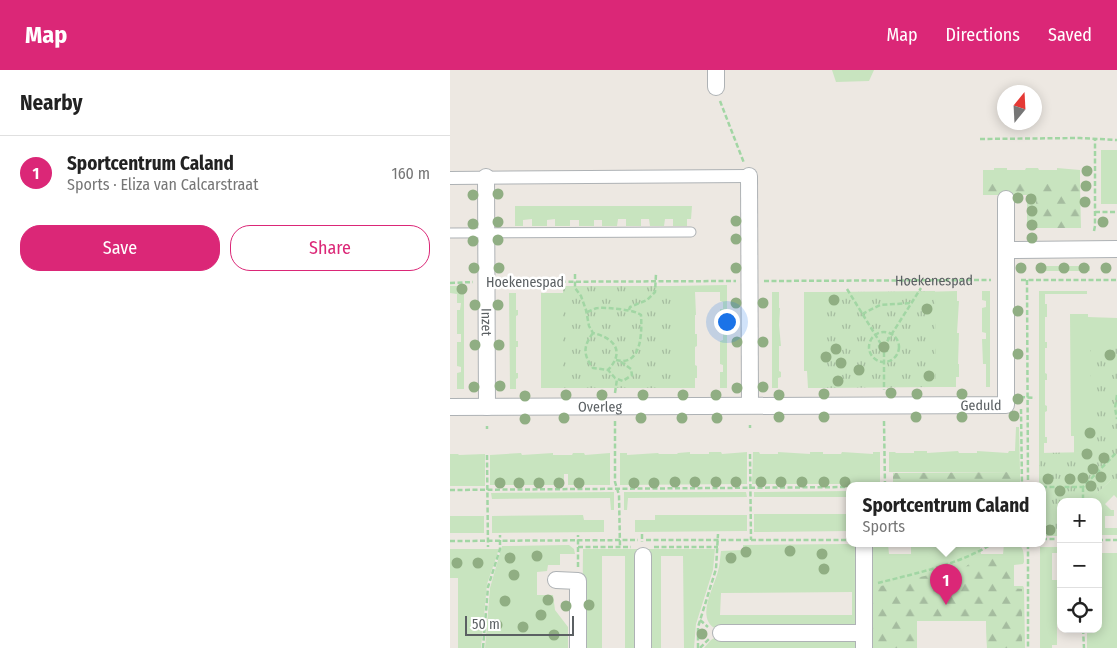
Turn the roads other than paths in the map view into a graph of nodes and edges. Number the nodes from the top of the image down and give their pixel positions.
1 (716, 70) edge
2 (716, 87) road end
3 (749, 176) joint
4 (486, 177) junction
5 (450, 178) edge
6 (1006, 199) dead end
7 (486, 232) junction
8 (691, 232) dead end
9 (450, 233) edge
10 (1117, 249) edge
11 (1006, 250) junction
12 (750, 405) junction
13 (450, 407) edge
14 (487, 407) junction
15 (864, 547) edge
16 (643, 556) dead end
17 (556, 580) dead end
18 (721, 633) dead end
19 (864, 640) edge
20 (578, 648) edge
21 (643, 648) edge

1 - 2 street
3 - 4 street
3 - 12 street
4 - 5 street
4 - 7 street, Inzet
6 - 11 street, Geduld
7 - 8 lane
7 - 9 lane
7 - 14 street, Inzet
10 - 11 street
11 - 12 street, Geduld
12 - 14 street, Overleg
13 - 14 street, Overleg
15 - 19 street
16 - 21 street
17 - 20 street
18 - 19 street

